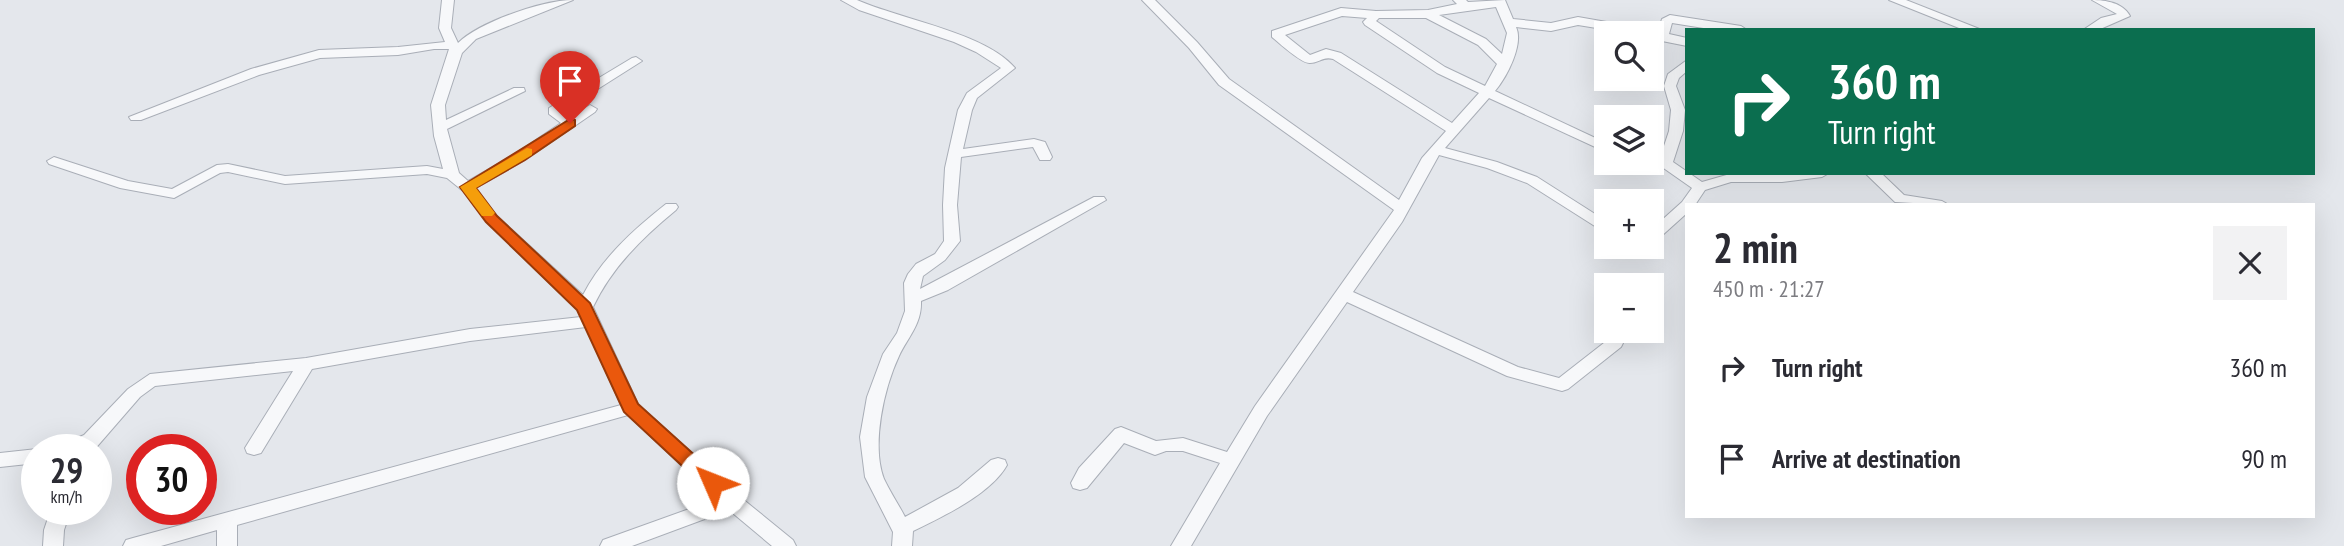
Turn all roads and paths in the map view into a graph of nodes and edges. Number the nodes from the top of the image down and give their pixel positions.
1 (448, 0) edge
2 (567, 0) edge
3 (847, 0) edge
4 (1148, 0) edge
5 (1499, 0) edge
6 (1895, 0) edge
7 (2098, 0) edge
8 (1462, 3) edge
9 (1427, 14) junction
10 (1376, 15) junction
11 (1508, 22) junction
12 (1594, 24) edge
13 (1728, 28) edge
14 (1971, 28) edge
15 (2093, 28) edge
16 (1664, 31) edge
17 (1664, 37) edge
18 (1685, 42) edge
19 (454, 49) junction
20 (636, 61) dead end
21 (1503, 62) junction
22 (1685, 66) edge
23 (519, 91) dead end
24 (1488, 92) junction
25 (590, 109) dead end
26 (136, 117) dead end
27 (570, 123) junction
28 (441, 127) junction
29 (1454, 131) junction
30 (1594, 142) edge
31 (1436, 150) junction
32 (955, 154) junction
33 (1664, 154) edge
34 (1045, 157) dead end
35 (54, 161) dead end
36 (1664, 166) edge
37 (452, 175) junction
38 (1806, 175) edge
39 (1874, 175) edge
40 (467, 187) junction
41 (1700, 187) junction
42 (1099, 200) dead end
43 (1688, 203) edge
44 (1928, 203) edge
45 (671, 207) dead end
46 (1685, 207) edge
47 (1401, 208) junction
48 (1594, 219) edge
49 (1664, 226) edge
50 (1343, 294) junction
51 (912, 299) junction
52 (588, 314) junction
53 (1615, 344) dead end
54 (306, 364) junction
55 (631, 408) junction
56 (97, 434) edge
57 (254, 448) dead end
58 (21, 458) edge
59 (0, 460) edge
60 (1231, 460) junction
61 (998, 465) dead end
62 (1080, 483) dead end
63 (732, 501) junction
64 (227, 520) junction
65 (56, 525) edge
66 (902, 537) edge
67 (54, 546) edge
68 (133, 546) edge
69 (227, 546) edge
70 (610, 546) edge
71 (786, 546) edge
72 (1181, 546) edge

1 - 19 street
2 - 19 street
3 - 32 street
4 - 47 street
5 - 8 street
5 - 11 street
6 - 14 street
7 - 15 street
8 - 9 street
9 - 10 street
9 - 21 street
10 - 24 street
10 - 29 street
11 - 12 street
11 - 21 street
13 - 16 street
17 - 18 street
19 - 26 street
19 - 28 street
20 - 27 street
21 - 24 street
22 - 33 street
23 - 28 street
24 - 29 street
24 - 30 street
25 - 27 street
27 - 40 street
28 - 37 street
29 - 31 street
31 - 47 street
31 - 48 street
32 - 34 street
32 - 51 street
35 - 37 street
36 - 41 street
37 - 40 street
38 - 41 street
39 - 44 street
40 - 52 street
41 - 43 street
42 - 51 street
45 - 52 street
46 - 49 street
47 - 50 street
50 - 53 street
50 - 60 street
51 - 66 street
52 - 54 street
52 - 55 street
54 - 56 street
54 - 57 street
55 - 63 street
55 - 64 street
58 - 59 street
60 - 62 street
60 - 72 street
61 - 66 street
63 - 70 street
63 - 71 street
64 - 68 street
64 - 69 street
65 - 67 street

